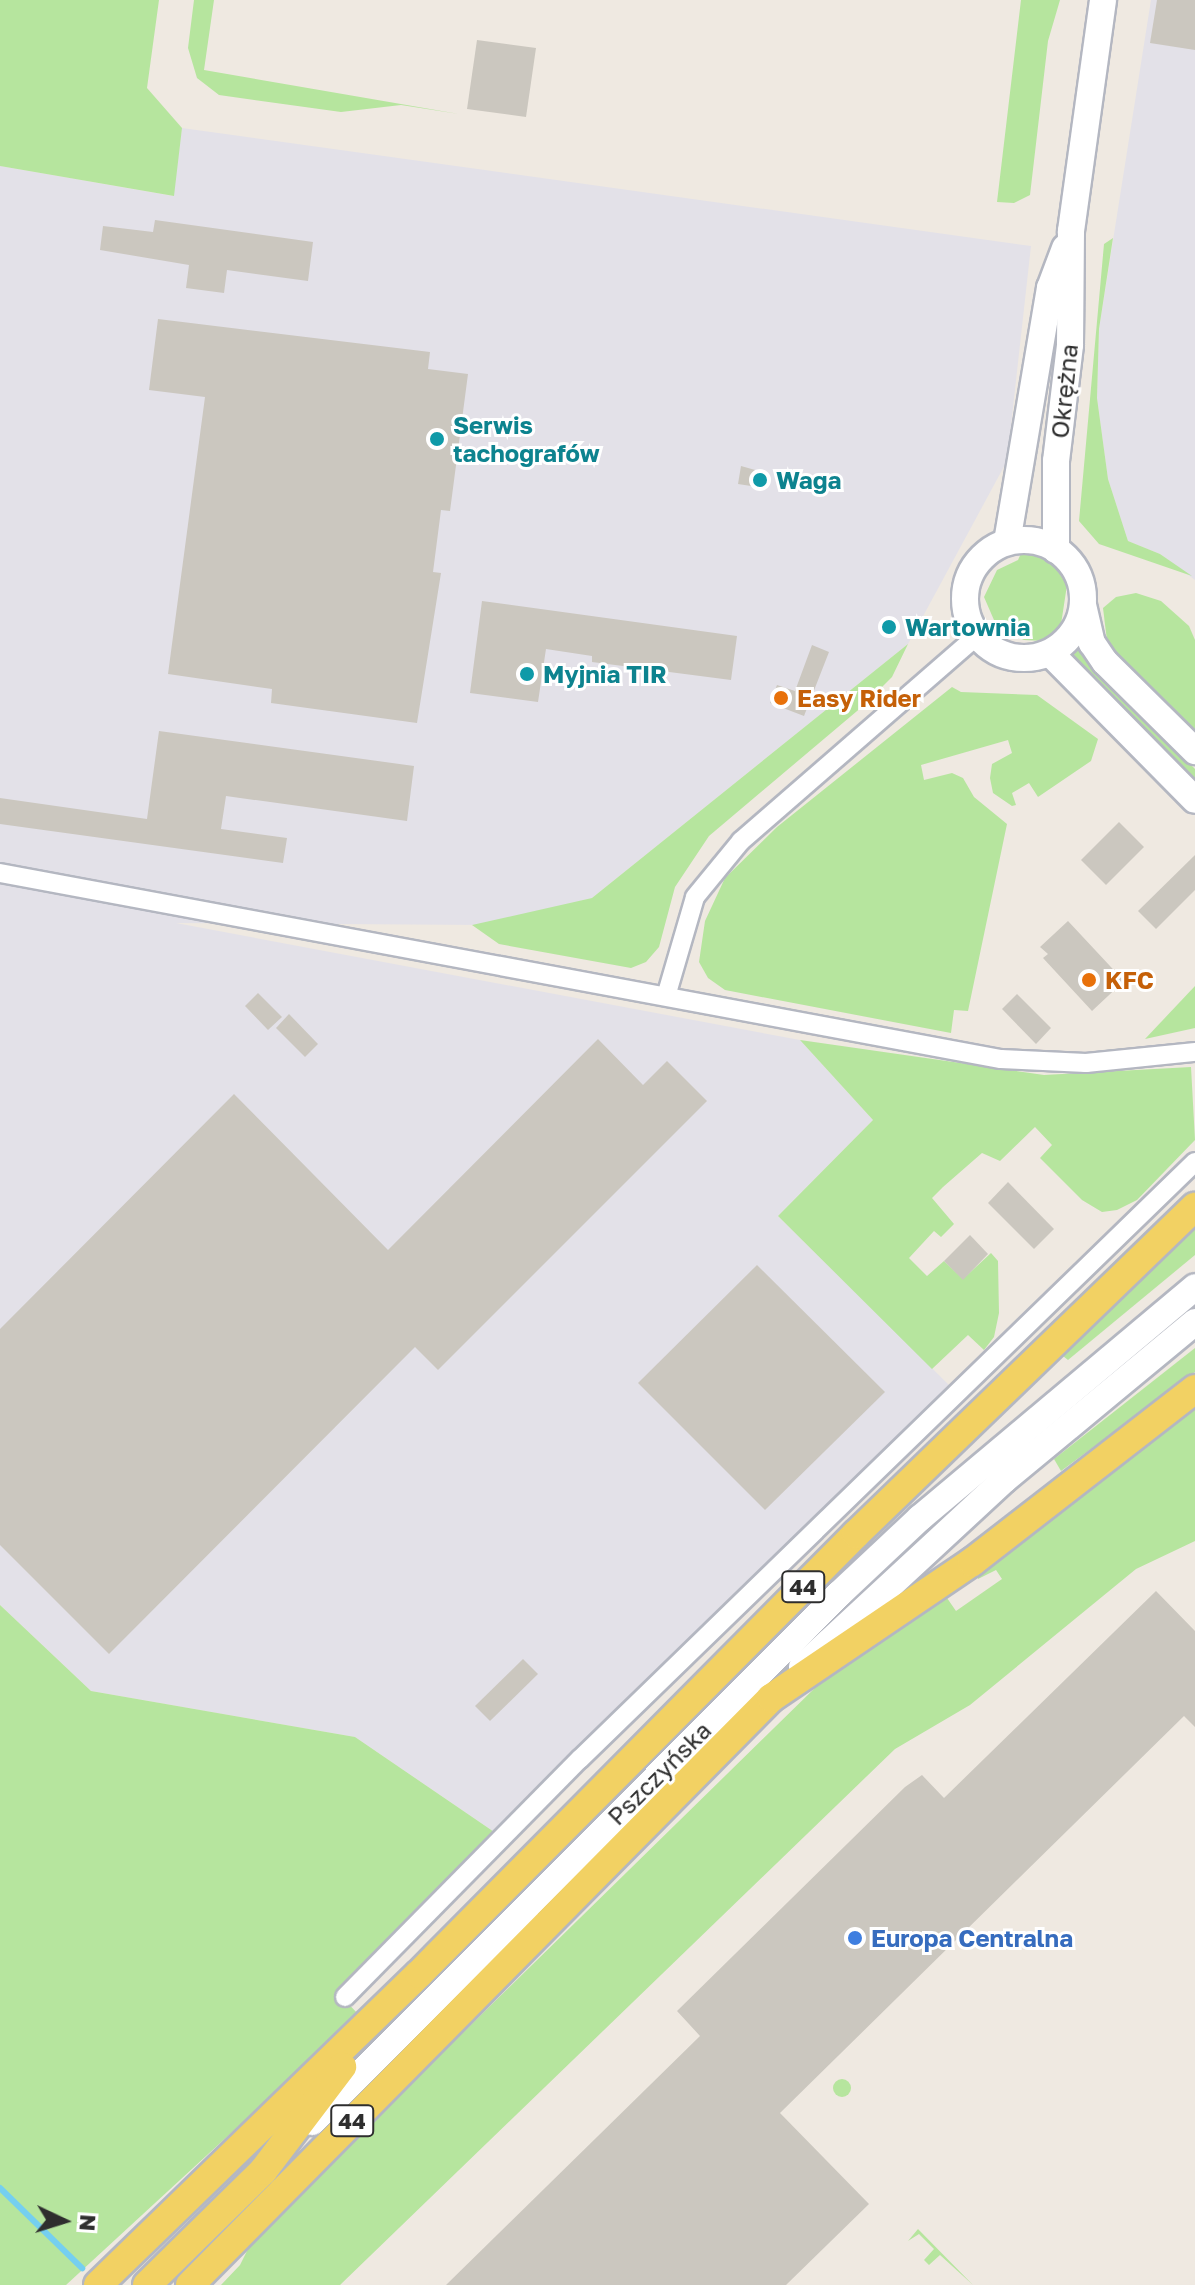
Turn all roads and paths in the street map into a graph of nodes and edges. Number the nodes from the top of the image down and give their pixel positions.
1 (1103, 0) edge
2 (1071, 231) junction
3 (1007, 542) junction
4 (1056, 550) junction
5 (1083, 605) junction
6 (977, 636) junction
7 (1050, 653) junction
8 (1195, 751) edge
9 (1195, 800) edge
10 (0, 873) edge
11 (667, 993) junction
12 (1195, 1052) edge
13 (1195, 1162) edge
14 (1195, 1207) edge
15 (1195, 1287) edge
16 (1195, 1322) edge
17 (1195, 1389) edge
18 (771, 1698) junction
19 (419, 1974) junction
20 (345, 1997) dead end
21 (263, 2171) junction
22 (98, 2285) edge
23 (147, 2285) edge
24 (190, 2285) edge

1 - 2 main road, Okrężna
2 - 3 main road, Okrężna
2 - 4 main road, Okrężna
3 - 4 main road
3 - 6 main road
4 - 5 main road
5 - 7 main road
5 - 8 main road
6 - 7 main road
6 - 11 street
7 - 9 main road
10 - 11 street
11 - 12 street
13 - 20 street
14 - 19 main road, 44
15 - 21 main road, Pszczyńska
16 - 18 main road, Pszczyńska
17 - 18 main road, 44
18 - 24 main road, Pszczyńska / 44
19 - 21 main road, 44
19 - 22 main road
21 - 23 main road, Pszczyńska / 44

